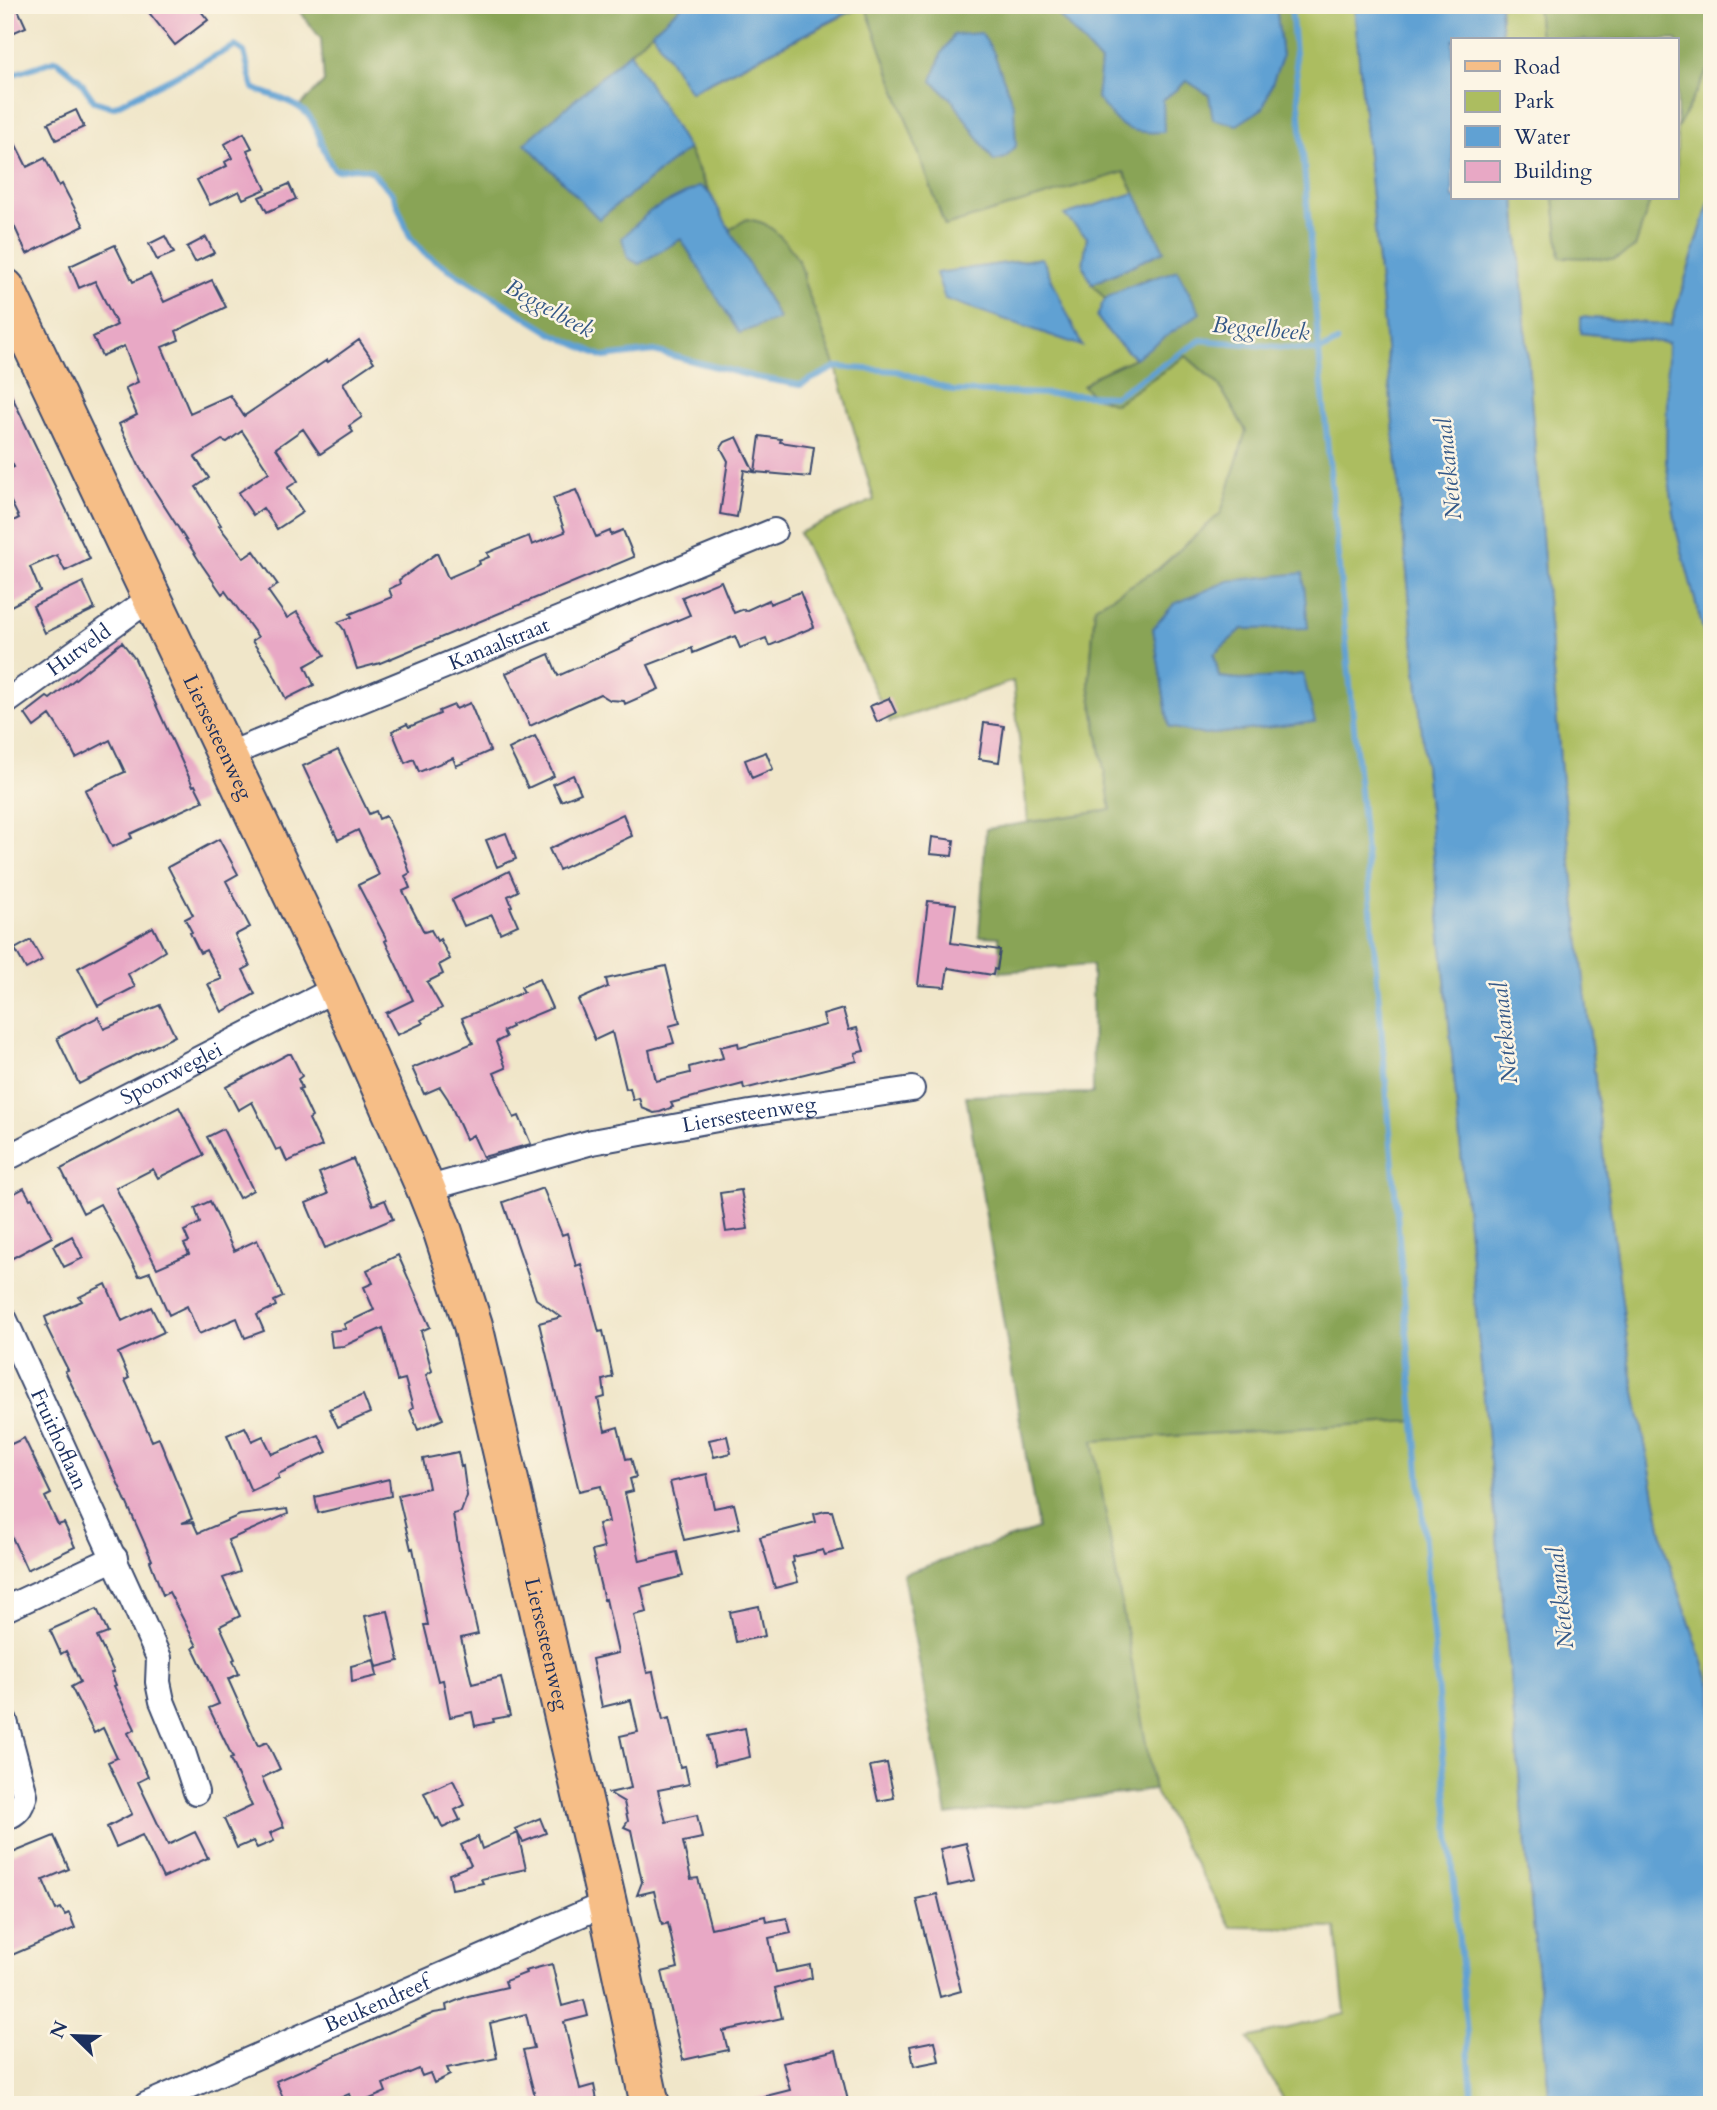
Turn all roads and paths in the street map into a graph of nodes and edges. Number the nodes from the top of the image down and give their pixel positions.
1 (5, 288) edge
2 (774, 531) dead end
3 (152, 597) junction
4 (5, 703) edge
5 (225, 756) junction
6 (337, 988) junction
7 (912, 1089) dead end
8 (5, 1159) edge
9 (426, 1189) junction
10 (5, 1321) edge
11 (115, 1558) junction
12 (5, 1609) edge
13 (5, 1721) edge
14 (196, 1792) dead end
15 (5, 1818) edge
16 (607, 1902) junction
17 (146, 2105) edge
18 (650, 2105) edge

1 - 3 main road, Liersesteenweg
2 - 5 street, Kanaalstraat
3 - 4 street, Hutveld
3 - 5 main road, Liersesteenweg
5 - 6 main road, Liersesteenweg
6 - 8 street, Spoorweglei
6 - 9 main road, Liersesteenweg
7 - 9 street, Liersesteenweg
9 - 16 main road, Liersesteenweg
10 - 11 street, Fruithoflaan
11 - 12 street
11 - 14 street, Fruithoflaan
13 - 15 street
16 - 17 street, Beukendreef
16 - 18 main road, Liersesteenweg

